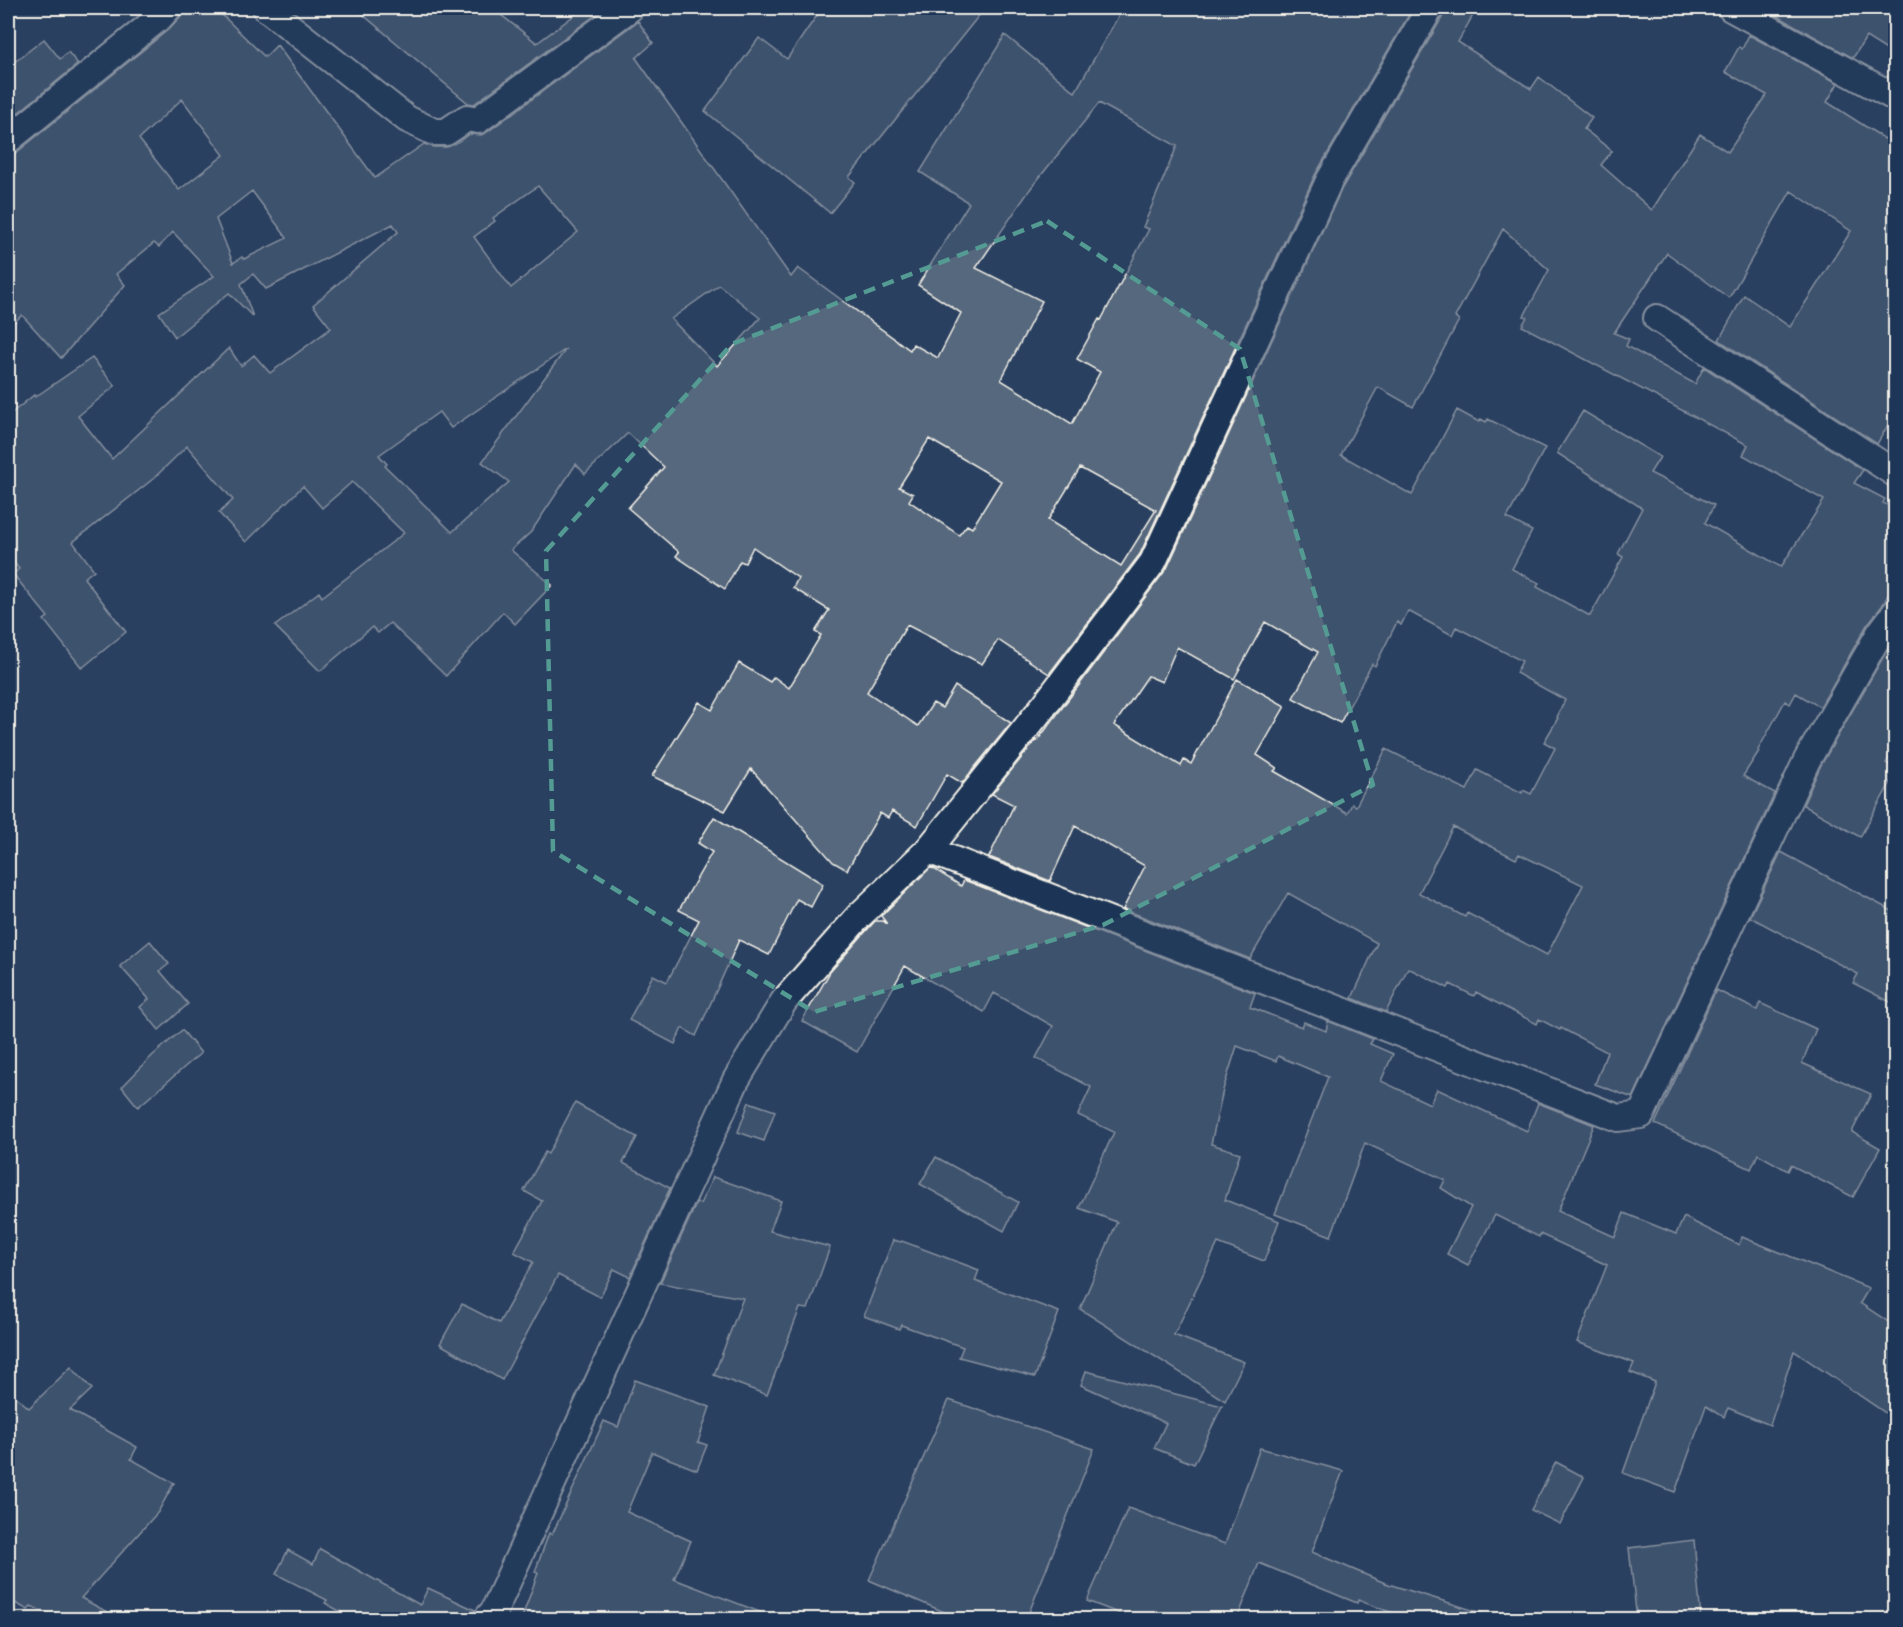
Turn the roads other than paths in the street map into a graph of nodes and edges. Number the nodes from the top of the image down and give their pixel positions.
1 (168, 8) edge
2 (266, 8) edge
3 (630, 8) edge
4 (1430, 8) edge
5 (1731, 8) edge
6 (1896, 98) edge
7 (8, 140) edge
8 (1657, 318) dead end
9 (1896, 474) edge
10 (1896, 612) edge
11 (1888, 637) edge
12 (927, 850) junction
13 (486, 1620) edge

1 - 7 street
2 - 3 street
4 - 12 street
5 - 6 street
8 - 9 street
10 - 11 street
11 - 12 street
12 - 13 street

